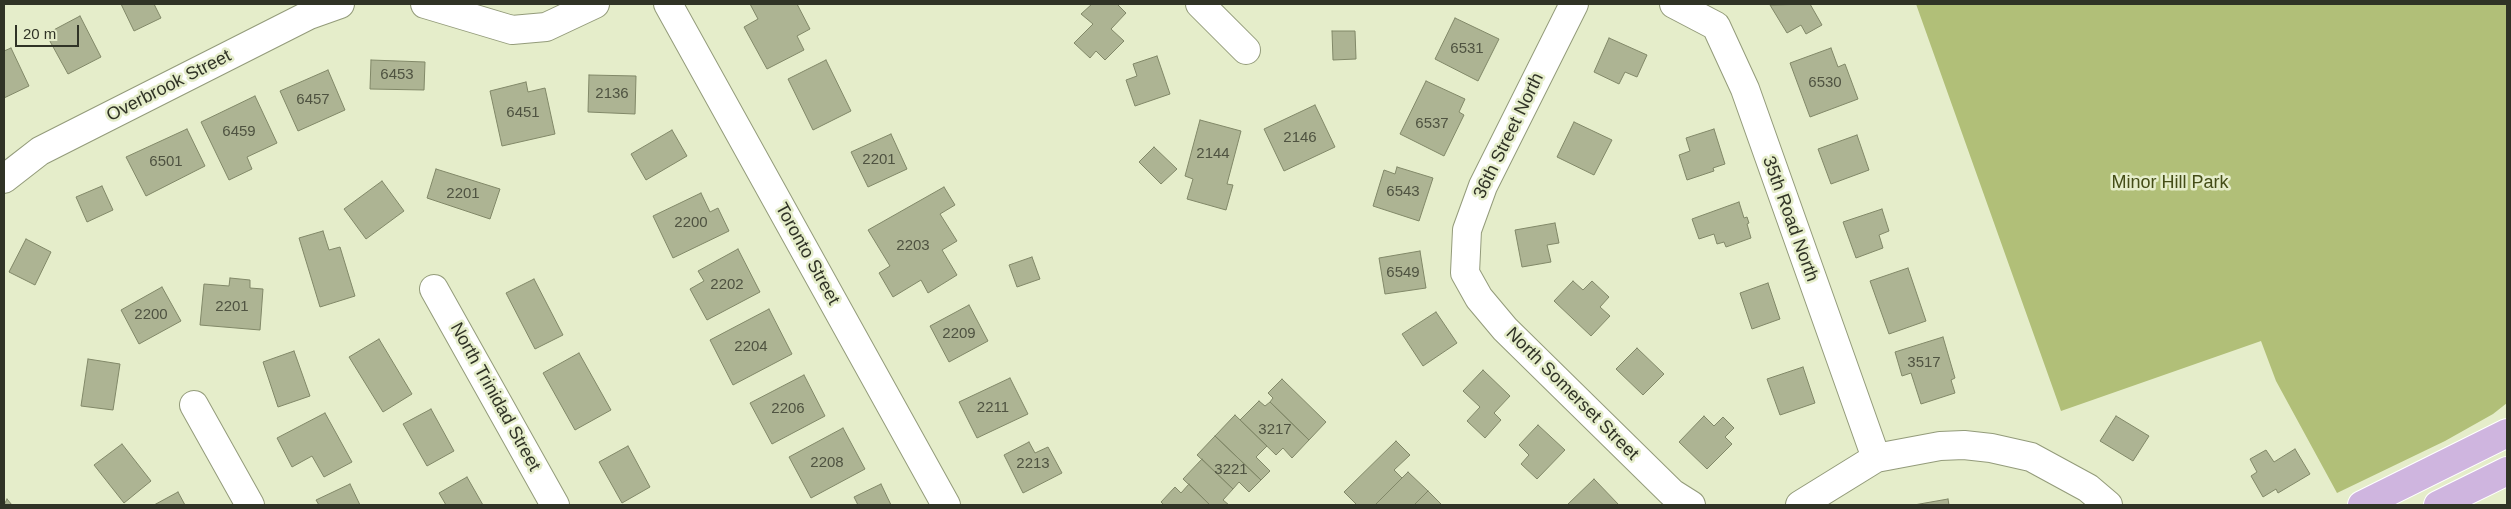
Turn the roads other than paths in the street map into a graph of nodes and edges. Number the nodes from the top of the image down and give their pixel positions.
1 (340, 4) edge
2 (425, 4) edge
3 (596, 4) edge
4 (668, 4) edge
5 (1200, 4) edge
6 (1574, 4) edge
7 (1674, 4) edge
8 (1246, 50) dead end
9 (4, 179) edge
10 (1465, 273) joint
11 (434, 289) dead end
12 (194, 406) dead end
13 (2507, 433) edge
14 (1876, 458) junction
15 (2507, 471) edge
16 (250, 505) edge
17 (555, 505) edge
18 (946, 505) edge
19 (1691, 505) edge
20 (1800, 505) edge
21 (2108, 505) edge
22 (2362, 505) edge
23 (2438, 505) edge

1 - 9 street, Overbrook Street
2 - 3 street
4 - 18 street, Toronto Street
5 - 8 street
6 - 10 street, 36th Street North
7 - 14 street, 35th Road North
10 - 19 street, North Somerset Street
11 - 17 street, North Trinidad Street
12 - 16 street
13 - 22 main road
14 - 20 street
14 - 21 street
15 - 23 main road

